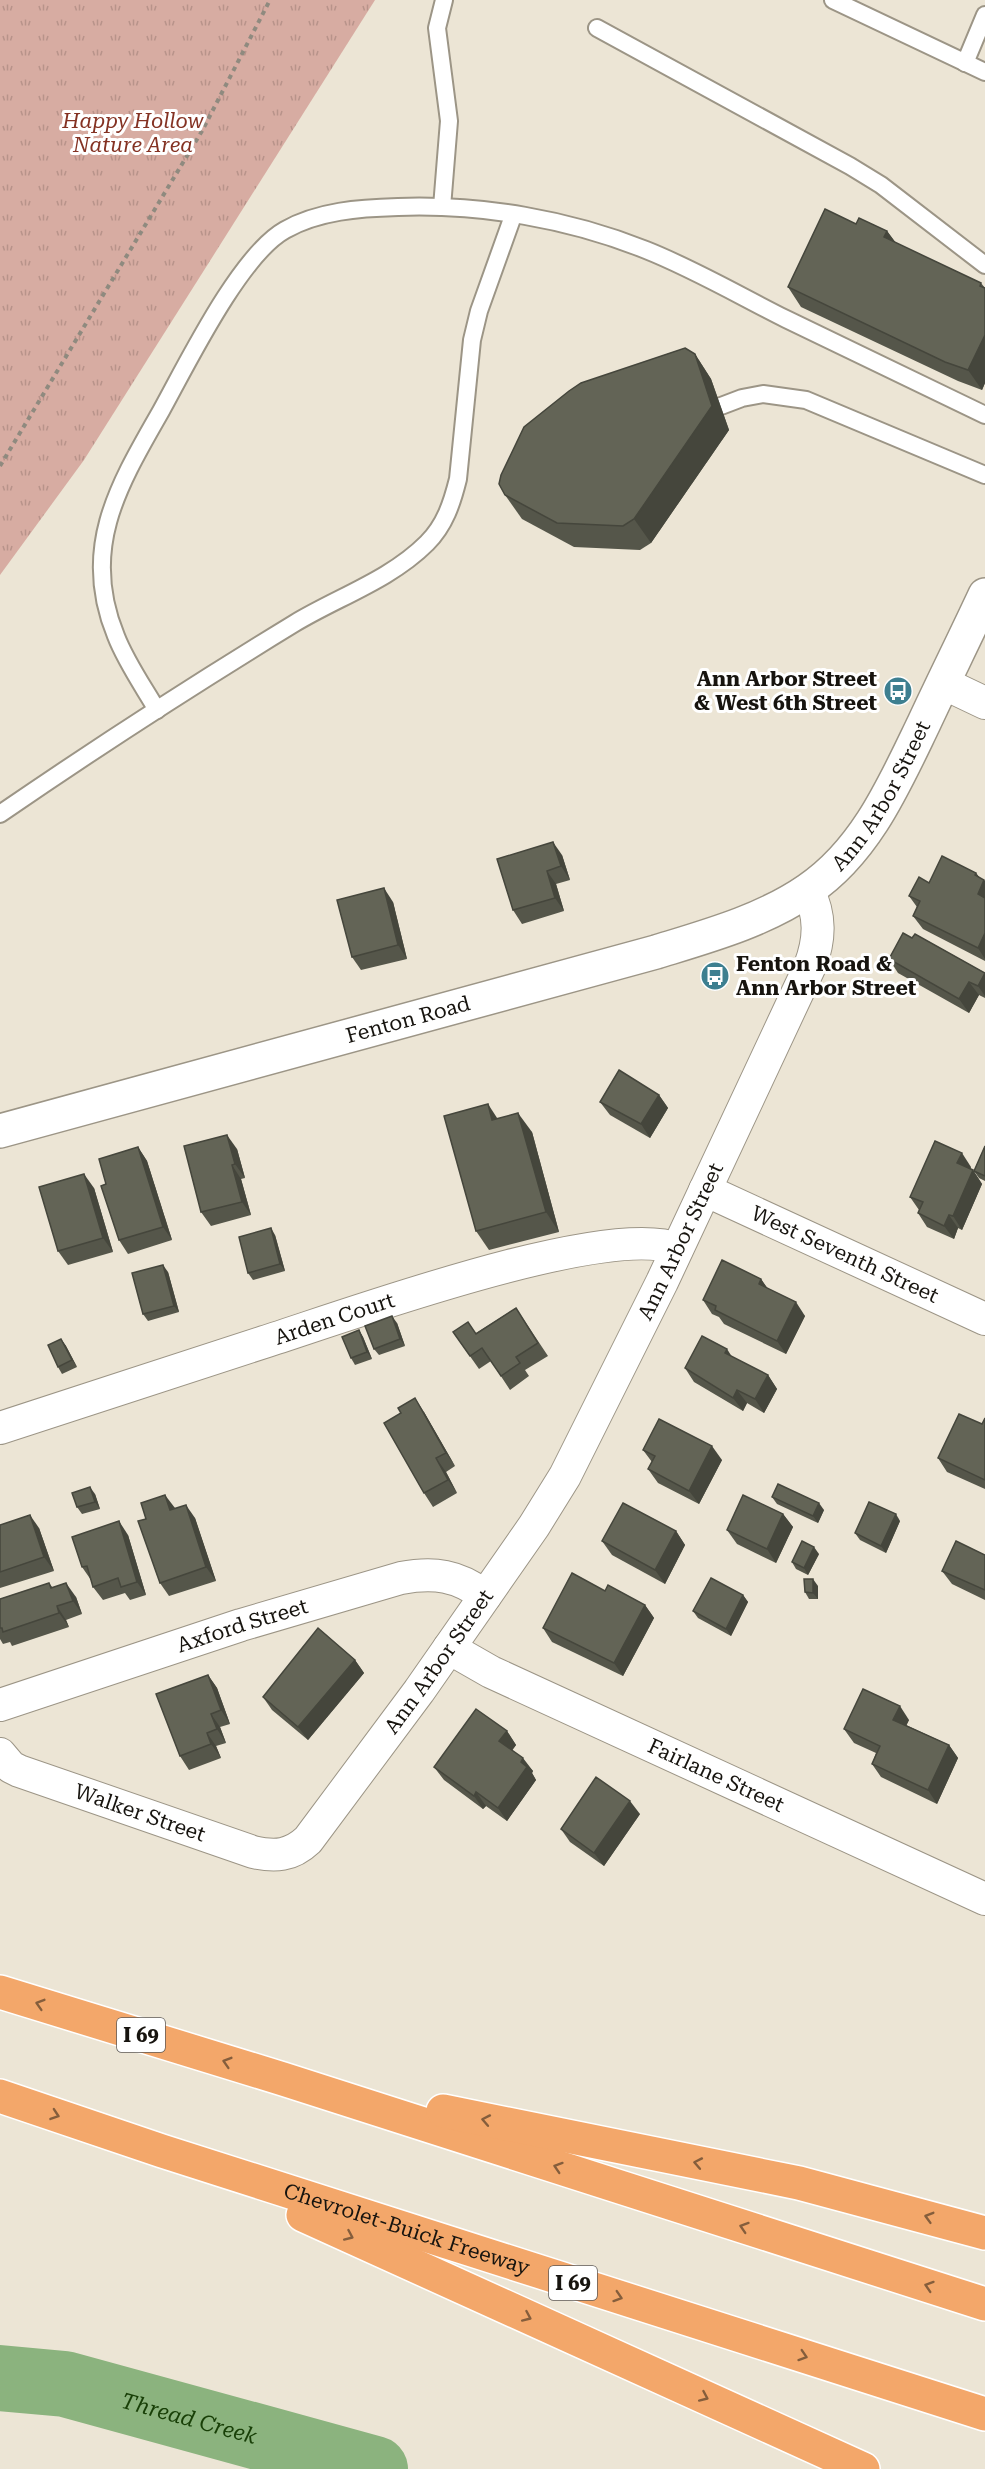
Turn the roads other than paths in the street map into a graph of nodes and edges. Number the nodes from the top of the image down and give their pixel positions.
1 (444, 0) edge
2 (833, 0) edge
3 (985, 15) edge
4 (597, 28) dead end
5 (965, 63) junction
6 (985, 72) edge
7 (442, 207) junction
8 (513, 216) junction
9 (985, 265) edge
10 (985, 415) edge
11 (680, 421) edge
12 (985, 475) edge
13 (985, 595) edge
14 (943, 683) junction
15 (985, 703) edge
16 (157, 710) junction
17 (0, 814) edge
18 (808, 890) junction
19 (0, 1131) edge
20 (705, 1190) junction
21 (677, 1249) junction
22 (985, 1319) edge
23 (0, 1428) edge
24 (485, 1596) junction
25 (449, 1648) junction
26 (0, 1705) edge
27 (0, 1754) edge
28 (289, 1853) joint
29 (984, 1896) edge
30 (0, 1992) edge
31 (283, 2079) junction
32 (0, 2096) edge
33 (162, 2151) junction
34 (985, 2233) edge
35 (985, 2304) edge
36 (985, 2414) edge
37 (863, 2469) edge

1 - 7 lane
2 - 5 lane
3 - 5 lane
4 - 9 lane
5 - 6 lane
7 - 8 lane
7 - 16 lane
8 - 10 lane
8 - 16 lane
11 - 12 lane
13 - 14 street, Ann Arbor Street
14 - 15 street
14 - 18 street, Ann Arbor Street
16 - 17 lane
18 - 19 street, Fenton Road
18 - 20 street, Ann Arbor Street
20 - 21 street, Ann Arbor Street
20 - 22 street, West Seventh Street
21 - 23 street, Arden Court
21 - 24 street, Ann Arbor Street
24 - 25 street, Ann Arbor Street
24 - 26 street, Axford Street
25 - 28 street, Ann Arbor Street
25 - 29 street, Fairlane Street
27 - 28 street, Walker Street
31 -> 30 highway, I 69
34 -> 31 highway
35 -> 31 highway, I 69
32 -> 33 highway, Chevrolet-Buick Freeway / I 69
33 -> 36 highway, Chevrolet-Buick Freeway / I 69
33 -> 37 highway

